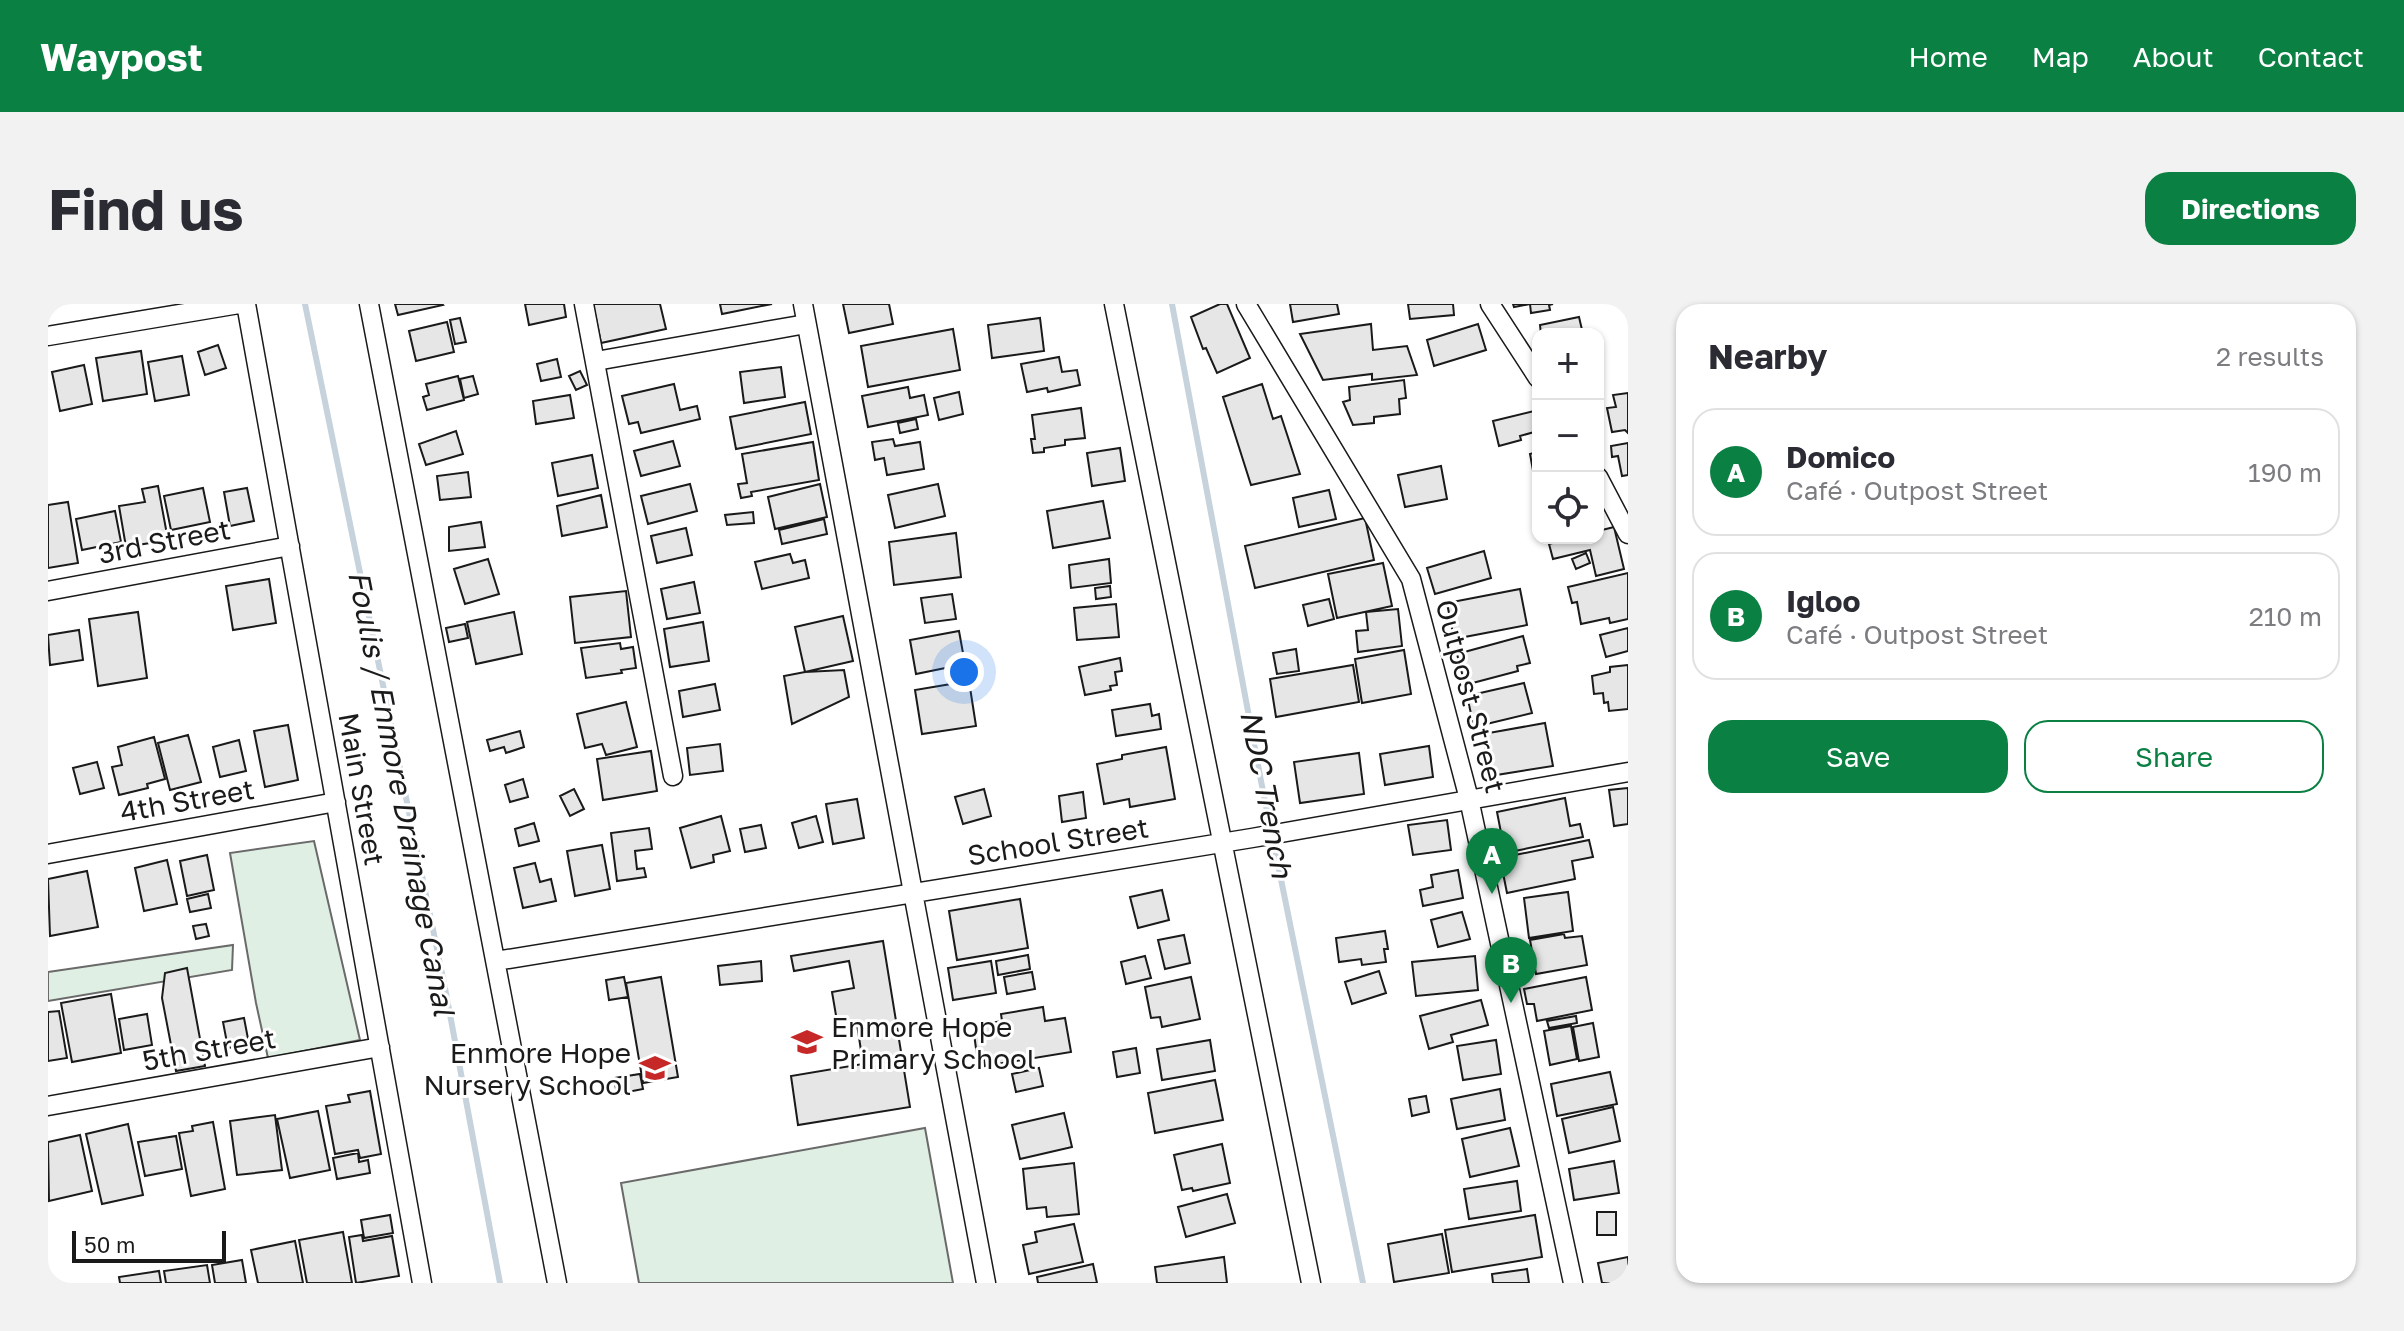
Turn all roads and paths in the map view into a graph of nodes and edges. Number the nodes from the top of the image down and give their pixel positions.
1 (239, 304) edge
2 (246, 304) edge
3 (369, 304) edge
4 (584, 304) edge
5 (803, 304) edge
6 (1114, 304) edge
7 (1246, 304) edge
8 (1490, 304) edge
9 (806, 324) junction
10 (48, 336) edge
11 (596, 361) junction
12 (1532, 369) edge
13 (1604, 488) edge
14 (1628, 534) edge
15 (290, 546) junction
16 (48, 591) edge
17 (1628, 772) edge
18 (673, 776) dead end
19 (1469, 799) junction
20 (336, 802) junction
21 (1222, 842) junction
22 (48, 854) edge
23 (913, 893) junction
24 (496, 961) junction
25 (380, 1047) junction
26 (48, 1106) edge
27 (422, 1283) edge
28 (557, 1283) edge
29 (986, 1283) edge
30 (1311, 1283) edge
31 (1573, 1283) edge

1 - 10 street
2 - 15 street, Main Street
3 - 24 street
4 - 11 street
5 - 9 street
6 - 21 street
7 - 19 street, Outpost Street
8 - 12 street
9 - 11 street
9 - 23 street
11 - 18 street
13 - 14 street
15 - 16 street, 3rd Street
15 - 20 street, Main Street
17 - 19 street, School Street
19 - 21 street, School Street
19 - 31 street, Outpost Street
20 - 22 street, 4th Street
20 - 25 street, Main Street
21 - 23 street, School Street
21 - 30 street
23 - 24 street, School Street
23 - 29 street
24 - 28 street
25 - 26 street, 5th Street
25 - 27 street, Main Street

